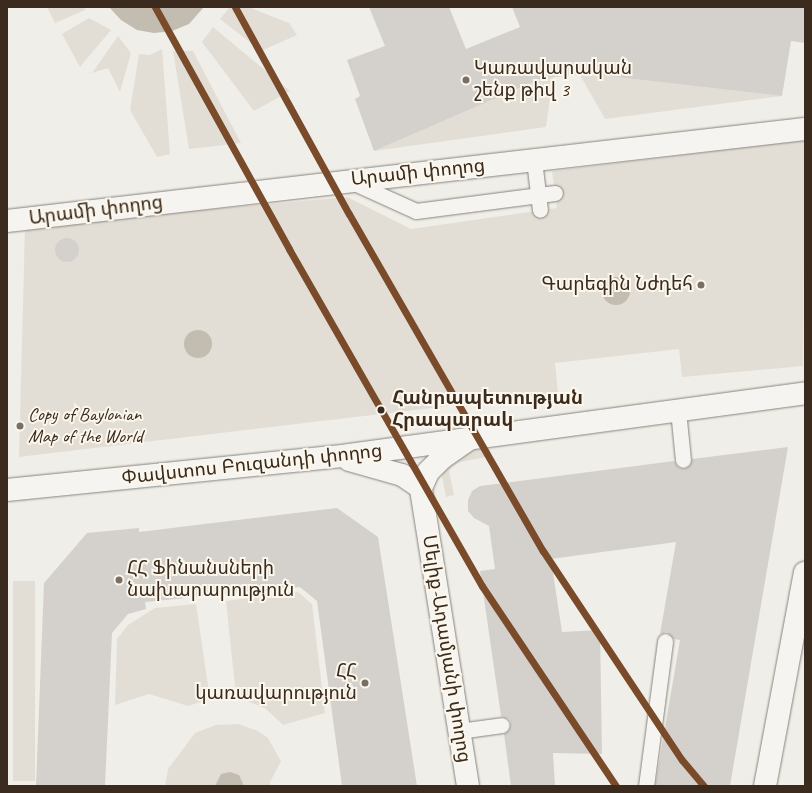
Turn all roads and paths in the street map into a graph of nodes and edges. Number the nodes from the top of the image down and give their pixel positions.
1 (805, 129) edge
2 (534, 160) junction
3 (350, 181) junction
4 (555, 193) dead end
5 (539, 203) junction
6 (7, 221) edge
7 (805, 393) edge
8 (678, 410) junction
9 (474, 437) junction
10 (330, 457) junction
11 (683, 460) dead end
12 (421, 488) junction
13 (7, 490) edge
14 (805, 573) edge
15 (665, 641) dead end
16 (502, 725) dead end
17 (459, 731) junction
18 (468, 786) edge
19 (646, 786) edge
20 (765, 786) edge

1 - 2 street, Արամի փողոց
2 - 3 street, Արամի փողոց
2 - 5 lane
3 - 5 lane
3 - 6 street, Արամի փողոց
4 - 5 lane
7 - 8 street, Փավստոս Բուզանդի փողոց
8 - 9 street, Փավստոս Բուզանդի փողոց
8 - 11 lane
9 - 10 street, Փավստոս Բուզանդի փողոց
9 - 12 street
10 - 12 street
10 - 13 street, Փավստոս Բուզանդի փողոց
12 - 17 street, Մելիք-Ադամյանի փողոց
14 - 20 street
15 - 19 lane
16 - 17 lane
17 - 18 street, Մելիք-Ադամյանի փողոց

